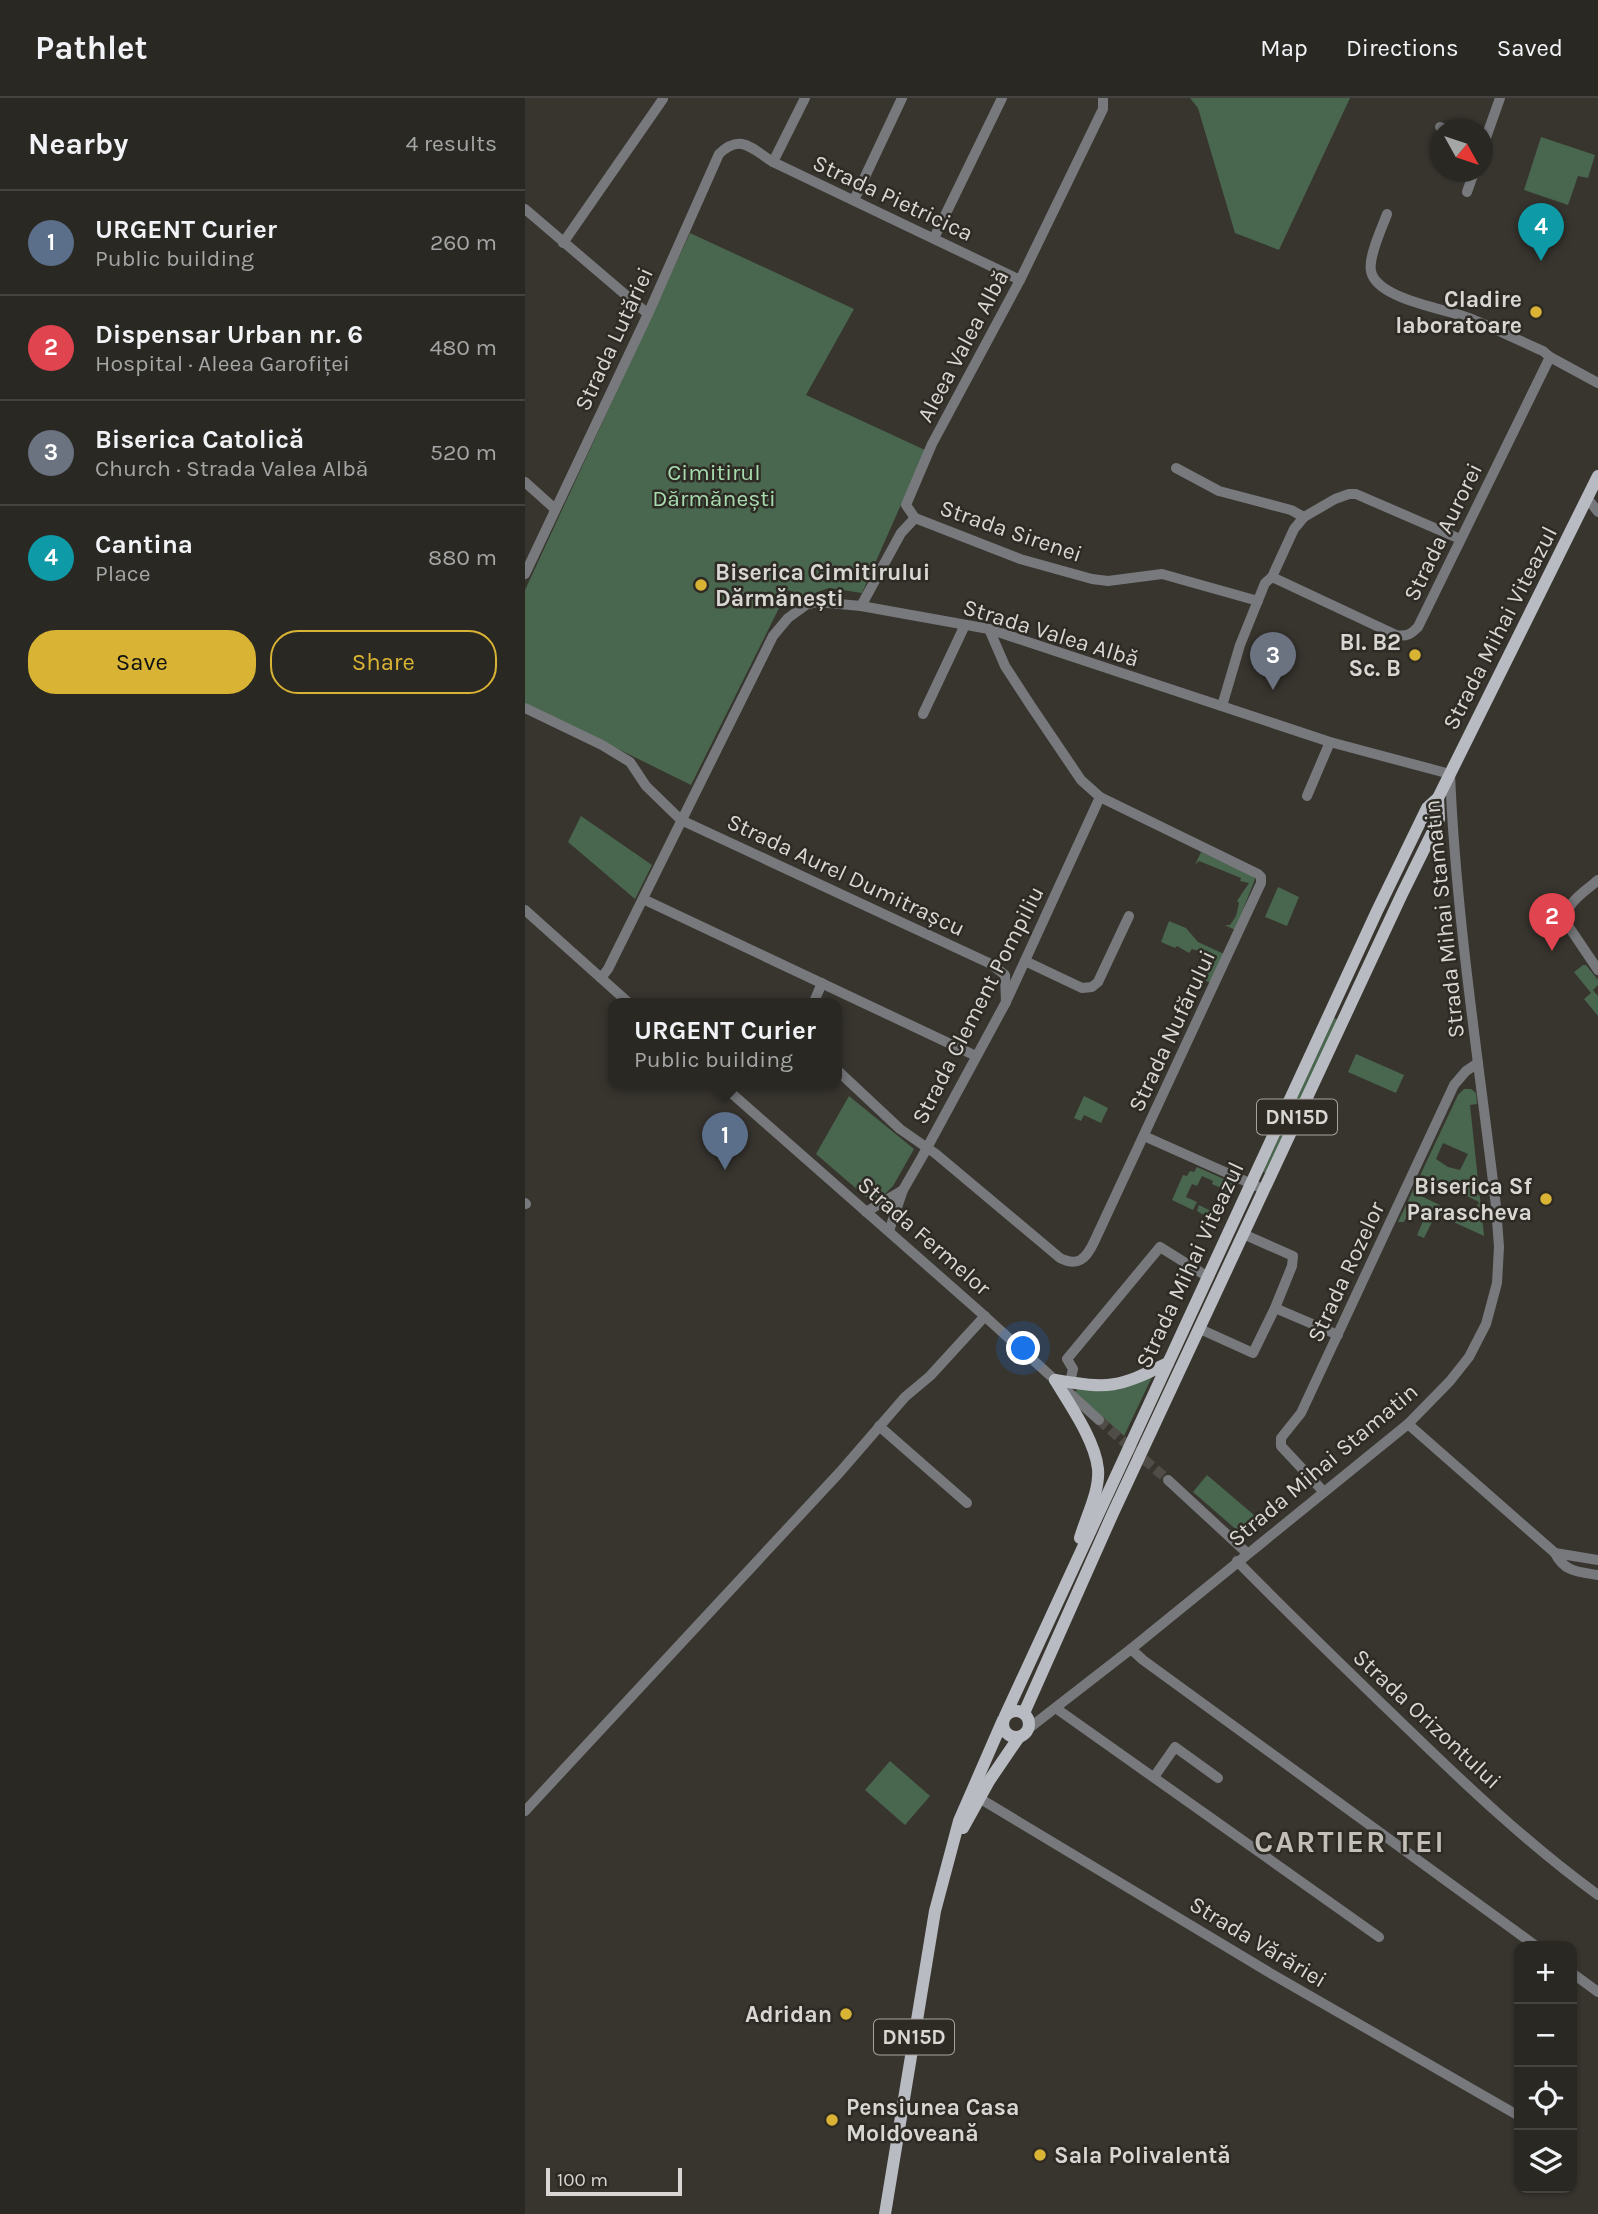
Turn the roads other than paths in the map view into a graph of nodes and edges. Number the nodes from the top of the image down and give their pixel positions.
1 (805, 98) edge
2 (902, 98) edge
3 (1002, 98) edge
4 (1103, 98) edge
5 (1500, 98) edge
6 (663, 99) edge
7 (1492, 119) edge
8 (751, 148) joint
9 (773, 162) junction
10 (1470, 182) edge
11 (1467, 192) dead end
12 (854, 200) junction
13 (525, 209) edge
14 (1387, 214) dead end
15 (934, 238) junction
16 (563, 243) junction
17 (1020, 280) junction
18 (648, 314) junction
19 (1550, 358) junction
20 (1598, 383) edge
21 (1176, 468) dead end
22 (1598, 476) edge
23 (525, 482) edge
24 (1588, 499) junction
25 (555, 509) junction
26 (1598, 512) edge
27 (1304, 517) junction
28 (915, 518) junction
29 (1460, 539) junction
30 (525, 574) edge
31 (1272, 577) junction
32 (1258, 601) junction
33 (861, 606) junction
34 (965, 625) junction
35 (989, 629) junction
36 (1222, 706) junction
37 (525, 709) edge
38 (923, 714) dead end
39 (1330, 742) junction
40 (1450, 774) junction
41 (1307, 796) dead end
42 (1100, 797) junction
43 (1438, 798) junction
44 (681, 820) junction
45 (1446, 820) junction
46 (1598, 880) edge
47 (643, 899) junction
48 (525, 910) edge
49 (1129, 916) dead end
50 (1025, 961) junction
51 (1598, 970) edge
52 (601, 978) junction
53 (823, 983) junction
54 (623, 998) edge
55 (816, 998) edge
56 (1006, 1002) junction
57 (977, 1056) junction
58 (1478, 1063) junction
59 (842, 1075) edge
60 (727, 1089) edge
61 (1144, 1136) junction
62 (926, 1149) junction
63 (1250, 1184) junction
64 (1263, 1189) junction
65 (903, 1190) junction
66 (866, 1212) junction
67 (888, 1231) junction
68 (1243, 1234) junction
69 (1208, 1277) junction
70 (1194, 1308) junction
71 (1275, 1308) junction
72 (1207, 1314) junction
73 (985, 1316) junction
74 (1200, 1329) junction
75 (1338, 1335) junction
76 (1168, 1363) junction
77 (1055, 1380) junction
78 (1070, 1382) junction
79 (1100, 1420) tunnel mouth
80 (1408, 1424) junction
81 (879, 1426) junction
82 (1168, 1480) tunnel mouth
83 (1323, 1491) junction
84 (967, 1503) dead end
85 (1247, 1553) junction
86 (1555, 1553) junction
87 (1598, 1560) edge
88 (1237, 1561) junction
89 (1071, 1573) junction
90 (1598, 1575) edge
91 (1131, 1649) junction
92 (1057, 1709) junction
93 (1024, 1713) junction
94 (1004, 1718) junction
95 (1023, 1733) junction
96 (1154, 1777) junction
97 (1218, 1778) dead end
98 (979, 1798) junction
99 (525, 1811) edge
100 (948, 1860) junction
101 (1598, 1895) edge
102 (1379, 1937) dead end
103 (1529, 1941) edge
104 (1577, 1977) edge
105 (1598, 1992) edge
106 (1514, 2113) edge
107 (885, 2214) edge

1 - 9 street
2 - 12 street
3 - 15 street
4 - 17 street, Aleea Valea Albă
5 - 7 street
6 - 16 street
8 - 9 street, Strada Pietricica
8 - 18 street, Strada Lutăriei
9 - 12 street, Strada Pietricica
10 - 11 street
12 - 15 street, Strada Pietricica
13 - 16 street
14 - 19 street
15 - 17 street, Strada Pietricica
16 - 18 street
17 - 28 street, Aleea Valea Albă
18 - 25 street, Strada Lutăriei
19 - 20 street
19 - 29 street, Strada Aurorei
21 - 27 street
22 - 24 main road, Strada Mihai Viteazul / DN15D
23 - 25 street
24 - 26 street
24 - 40 main road, Strada Mihai Viteazul / DN15D
25 - 30 street, Strada Lutăriei
27 - 29 street
27 - 31 street
28 - 32 street, Strada Sirenei
28 - 33 street
29 - 31 street, Strada Aurorei
31 - 32 street
32 - 36 street
33 - 34 street, Strada Valea Albă
33 - 44 street, Strada Valea Albă
34 - 35 street, Strada Valea Albă
34 - 38 street
35 - 36 street, Strada Valea Albă
35 - 42 street, Strada Nufărului
36 - 39 street, Strada Valea Albă
37 - 44 street, Strada Aurel Dumitrașcu
39 - 40 street, Strada Valea Albă
39 - 41 street
40 - 43 main road, Strada Mihai Viteazul / DN15D
40 - 45 street, Strada Mihai Stamatin
42 - 50 street, Strada Clement Pompiliu
42 - 61 street, Strada Nufărului
43 - 45 main road, Strada Mihai Viteazul / DN15D
43 - 63 main road, Strada Mihai Viteazul / DN15D
44 - 47 street, Strada Valea Albă
44 - 56 street, Strada Aurel Dumitrașcu
45 - 58 street, Strada Mihai Stamatin
45 - 64 main road, Strada Mihai Viteazul / DN15D
46 - 51 street
47 - 52 street, Strada Valea Albă
47 - 53 street
48 - 52 street
49 - 50 street
50 - 56 street, Strada Clement Pompiliu
52 - 54 street
53 - 55 street
53 - 57 street
56 - 57 street, Strada Clement Pompiliu
57 - 62 street, Strada Clement Pompiliu
58 - 75 street, Strada Rozelor
58 - 80 street, Strada Mihai Stamatin
59 - 62 street, Strada Nufărului
60 - 66 street, Strada Fermelor
61 - 62 street, Strada Nufărului
61 - 63 street
62 - 65 street, Strada Clement Pompiliu
63 - 64 street
63 - 69 main road, Strada Mihai Viteazul / DN15D
64 - 68 main road, Strada Mihai Viteazul / DN15D
65 - 66 street, Strada Clement Pompiliu
65 - 67 street
66 - 67 street, Strada Fermelor
67 - 73 street, Strada Fermelor
68 - 71 street
68 - 72 main road, Strada Mihai Viteazul / DN15D
69 - 70 main road, Strada Mihai Viteazul / DN15D
69 - 78 street
70 - 72 main road
70 - 76 main road, Strada Mihai Viteazul / DN15D
71 - 74 street
71 - 75 street
72 - 74 main road, Strada Mihai Viteazul / DN15D
73 - 77 street, Strada Fermelor
73 - 81 street
74 - 93 main road, Strada Mihai Viteazul / DN15D
75 - 83 street, Strada Rozelor
76 - 78 main road
76 - 89 main road, Strada Mihai Viteazul / DN15D
77 - 78 main road
77 - 79 street, Strada Fermelor
77 - 89 main road
80 - 83 street, Strada Mihai Stamatin
80 - 86 street
81 - 84 street
81 - 99 street
82 - 85 street
83 - 85 street, Strada Mihai Stamatin
85 - 88 street, Strada Mihai Stamatin
86 - 87 street
86 - 90 street
88 - 91 street, Strada Mihai Stamatin
88 - 101 street, Strada Orizontului
89 - 94 main road, Strada Mihai Viteazul / DN15D
91 - 92 street, Strada Mihai Stamatin
91 - 103 street
92 - 95 street, Strada Mihai Stamatin
92 - 96 street
93 - 94 main road
93 - 95 main road
94 - 95 main road
94 - 100 main road, Strada Mihai Viteazul / DN15D
95 - 98 main road, Strada Mihai Viteazul / DN15D
96 - 97 street
96 - 102 street
98 - 100 main road, Strada Mihai Viteazul / DN15D
98 - 106 street, Strada Vărăriei
100 - 107 main road, Strada Mihai Viteazul / DN15D
104 - 105 street

